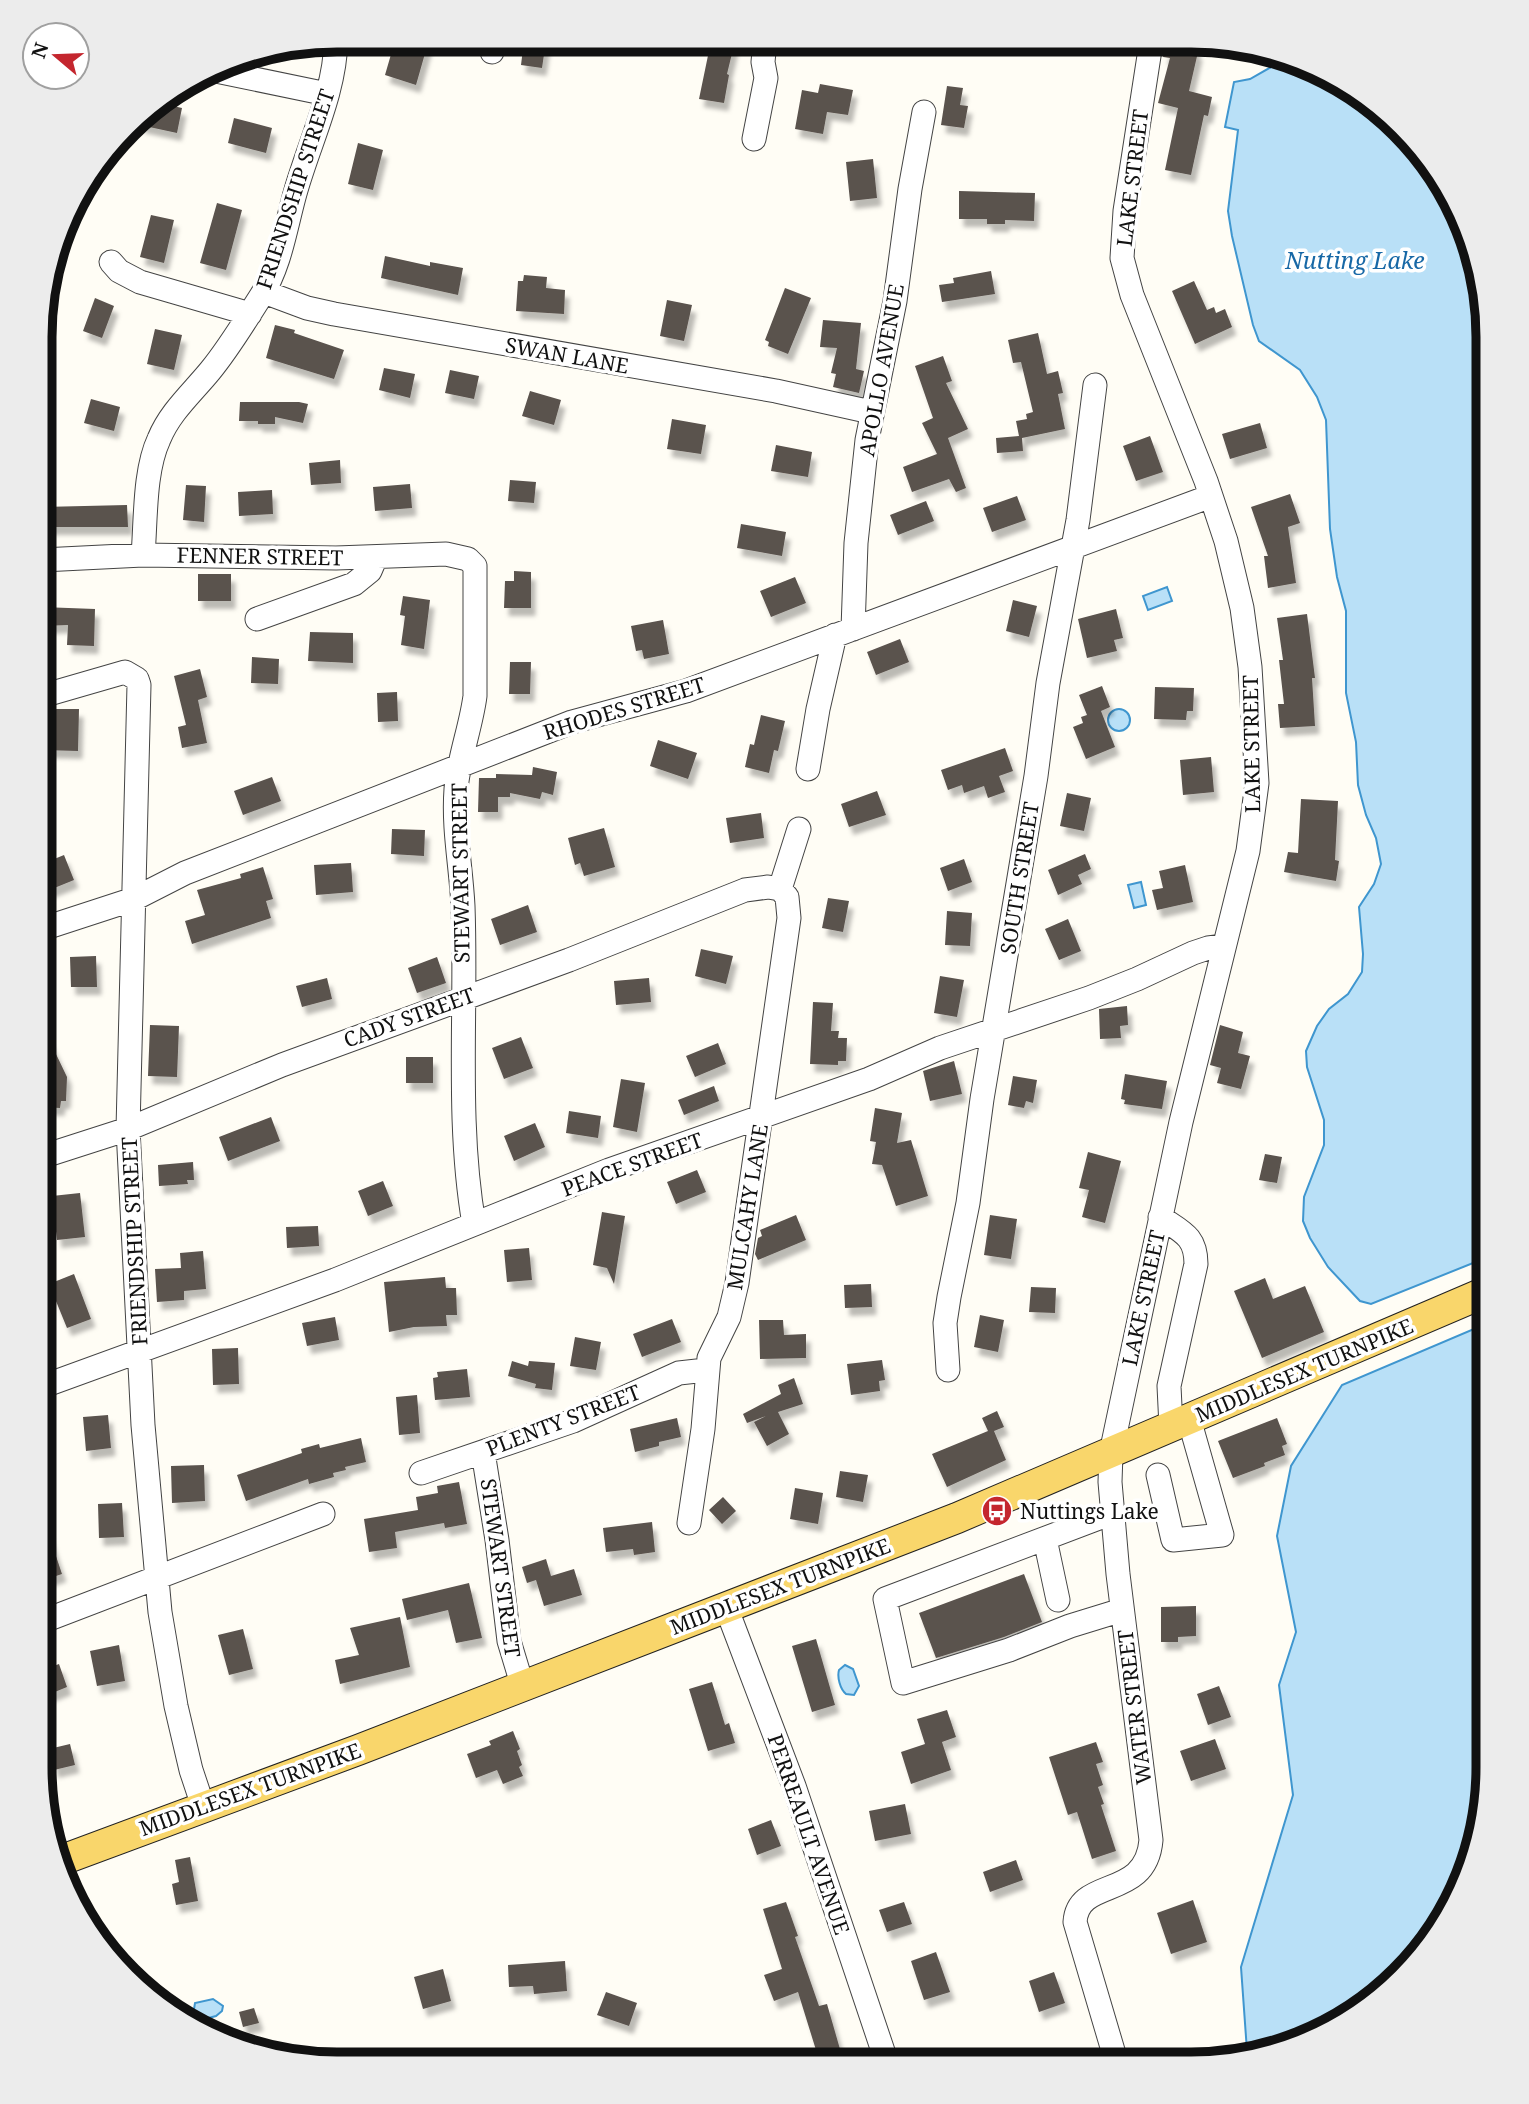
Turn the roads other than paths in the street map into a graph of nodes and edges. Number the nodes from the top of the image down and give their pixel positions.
1 (335, 52) edge
2 (764, 52) edge
3 (1150, 52) edge
4 (229, 74) edge
5 (327, 94) junction
6 (925, 112) dead end
7 (754, 139) dead end
8 (111, 262) dead end
9 (264, 292) junction
10 (250, 314) junction
11 (1095, 385) dead end
12 (871, 412) junction
13 (1211, 496) junction
14 (1074, 547) junction
15 (143, 555) junction
16 (376, 557) junction
17 (52, 559) edge
18 (475, 566) joint
19 (257, 619) dead end
20 (844, 632) junction
21 (52, 693) edge
22 (459, 765) junction
23 (808, 769) dead end
24 (799, 829) dead end
25 (780, 889) junction
26 (134, 899) junction
27 (52, 926) edge
28 (1224, 946) junction
29 (463, 997) junction
30 (995, 1031) junction
31 (761, 1116) junction
32 (128, 1129) junction
33 (52, 1153) edge
34 (1160, 1217) junction
35 (474, 1224) junction
36 (1476, 1295) edge
37 (139, 1352) junction
38 (948, 1370) dead end
39 (706, 1372) junction
40 (52, 1383) edge
41 (1180, 1423) junction
42 (484, 1452) junction
43 (1111, 1453) junction
44 (421, 1473) dead end
45 (1158, 1475) dead end
46 (1112, 1513) junction
47 (323, 1514) dead end
48 (689, 1523) dead end
49 (1045, 1539) junction
50 (155, 1578) junction
51 (1058, 1600) dead end
52 (726, 1607) junction
53 (1122, 1610) junction
54 (52, 1617) edge
55 (522, 1684) junction
56 (203, 1806) junction
57 (68, 1858) edge
58 (883, 2052) edge
59 (1113, 2052) edge

1 - 5 street, FRIENDSHIP STREET
2 - 7 street
3 - 13 street, LAKE STREET
4 - 5 street
5 - 9 street, FRIENDSHIP STREET
6 - 12 street, APOLLO AVENUE
8 - 10 street
9 - 10 street, FRIENDSHIP STREET
9 - 12 street, SWAN LANE
10 - 15 street, FRIENDSHIP STREET
11 - 14 street, SOUTH STREET
12 - 20 street, APOLLO AVENUE
13 - 14 street, RHODES STREET
13 - 28 street, LAKE STREET
14 - 20 street, RHODES STREET
14 - 30 street, SOUTH STREET
15 - 16 street, FENNER STREET
15 - 17 street, FENNER STREET
16 - 18 street, FENNER STREET
16 - 19 street
18 - 22 street, STEWART STREET
20 - 22 street, RHODES STREET
20 - 23 street, APOLLO AVENUE
21 - 26 street, FRIENDSHIP STREET
22 - 26 street, RHODES STREET
22 - 29 street, STEWART STREET
24 - 25 street
25 - 29 street, CADY STREET
25 - 31 street, MULCAHY LANE
26 - 27 street, RHODES STREET
26 - 32 street, FRIENDSHIP STREET
28 - 30 street, PEACE STREET
28 - 34 street, LAKE STREET
29 - 32 street, CADY STREET
29 - 35 street, STEWART STREET
30 - 31 street, PEACE STREET
30 - 38 street, SOUTH STREET
31 - 35 street, PEACE STREET
31 - 39 street, MULCAHY LANE
32 - 33 street, CADY STREET
32 - 37 street, FRIENDSHIP STREET
34 - 41 street
34 - 43 street, LAKE STREET
35 - 37 street, PEACE STREET
36 - 41 main road, MIDDLESEX TURNPIKE
37 - 40 street, PEACE STREET
37 - 50 street, FRIENDSHIP STREET
39 - 42 street, PLENTY STREET
39 - 48 street, MULCAHY LANE
41 - 43 main road, MIDDLESEX TURNPIKE
41 - 45 street
42 - 44 street, PLENTY STREET
42 - 55 street, STEWART STREET
43 - 46 street, WATER STREET
43 - 52 main road, MIDDLESEX TURNPIKE
46 - 49 street
46 - 53 street, WATER STREET
47 - 50 street
49 - 51 street
49 - 53 street
50 - 54 street
50 - 56 street, FRIENDSHIP STREET
52 - 55 main road, MIDDLESEX TURNPIKE
52 - 58 street, PERREAULT AVENUE
53 - 59 street, WATER STREET
55 - 56 main road, MIDDLESEX TURNPIKE
56 - 57 main road, MIDDLESEX TURNPIKE

